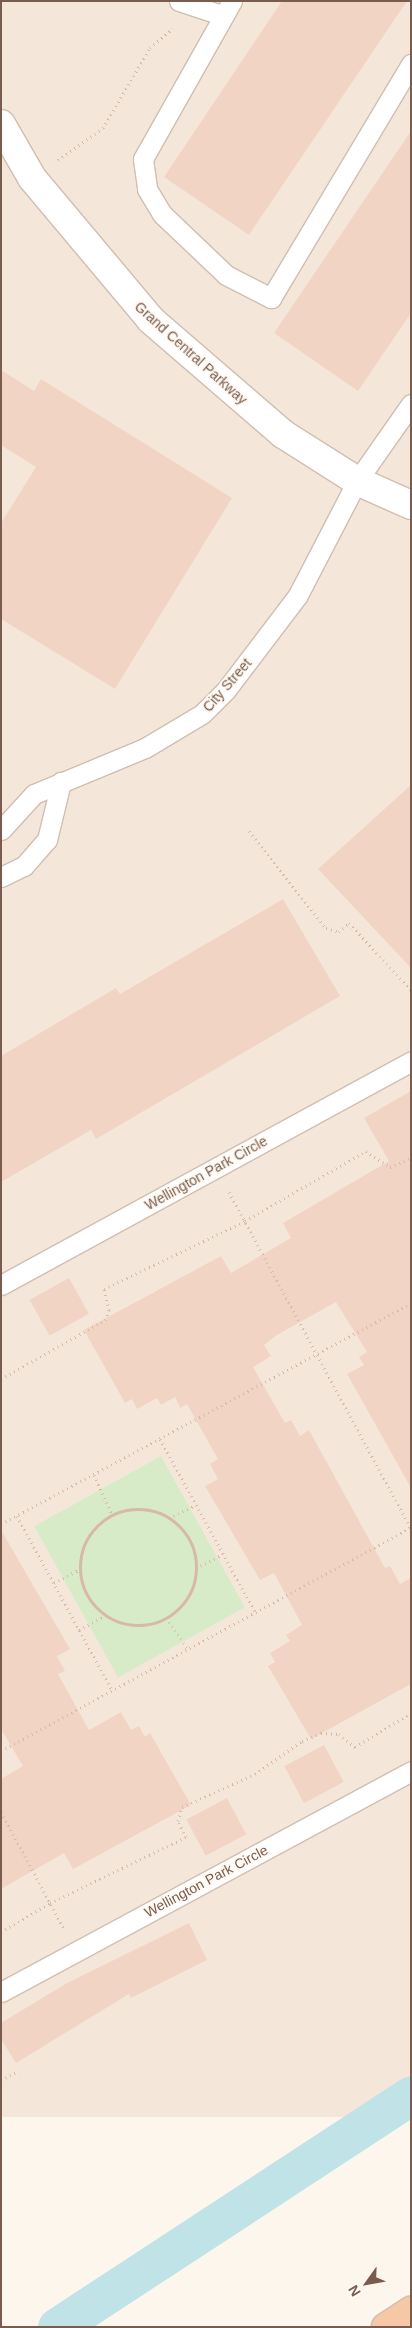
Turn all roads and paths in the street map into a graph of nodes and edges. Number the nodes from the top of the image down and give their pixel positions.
1 (179, 1) edge
2 (228, 9) edge
3 (177, 25) dead end
4 (411, 64) edge
5 (1, 124) edge
6 (85, 142) dead end
7 (411, 404) edge
8 (357, 481) junction
9 (411, 505) edge
10 (61, 782) junction
11 (1, 830) edge
12 (249, 831) dead end
13 (1, 877) edge
14 (411, 990) edge
15 (411, 1061) edge
16 (411, 1158) edge
17 (216, 1168) junction
18 (245, 1221) junction
19 (1, 1285) edge
20 (411, 1303) edge
21 (317, 1354) junction
22 (1, 1379) edge
23 (160, 1439) junction
24 (94, 1475) junction
25 (196, 1505) junction
26 (112, 1514) junction
27 (17, 1516) junction
28 (169, 1518) junction
29 (1, 1524) edge
30 (411, 1527) edge
31 (223, 1554) junction
32 (196, 1568) junction
33 (80, 1569) junction
34 (54, 1583) junction
35 (255, 1612) junction
36 (106, 1615) junction
37 (166, 1618) junction
38 (79, 1630) junction
39 (188, 1649) junction
40 (112, 1690) junction
41 (411, 1713) edge
42 (1, 1751) edge
43 (411, 1770) edge
44 (1, 1812) edge
45 (50, 1903) junction
46 (1, 1932) edge
47 (77, 1951) junction
48 (1, 1992) edge
49 (19, 2071) dead end
50 (1, 2080) edge
51 (411, 2311) edge
52 (386, 2327) edge

1 - 2 lane
2 - 4 lane
3 - 6 path
5 - 8 street, Grand Central Parkway
7 - 8 lane, City Street
8 - 9 street, Grand Central Parkway
8 - 10 lane, City Street
10 - 11 lane, City Street
10 - 13 lane
12 - 14 path
15 - 17 lane, Wellington Park Circle
16 - 18 path
17 - 18 path
17 - 19 lane, Wellington Park Circle
18 - 21 path
18 - 22 path
20 - 21 path
21 - 23 path
21 - 30 path
23 - 24 path
23 - 25 path
24 - 26 path
24 - 27 path
25 - 28 path
25 - 31 path
26 - 28 path
26 - 33 path
27 - 29 path
27 - 34 path
28 - 32 path
30 - 35 path
31 - 32 path
31 - 35 path
32 - 37 path
33 - 34 path
33 - 36 path
34 - 38 path
35 - 39 path
36 - 37 path
36 - 38 path
37 - 39 path
38 - 40 path
39 - 40 path
40 - 42 path
41 - 45 path
43 - 47 lane, Wellington Park Circle
44 - 45 path
45 - 46 path
45 - 47 path
47 - 48 lane, Wellington Park Circle
49 - 50 path
51 - 52 highway

